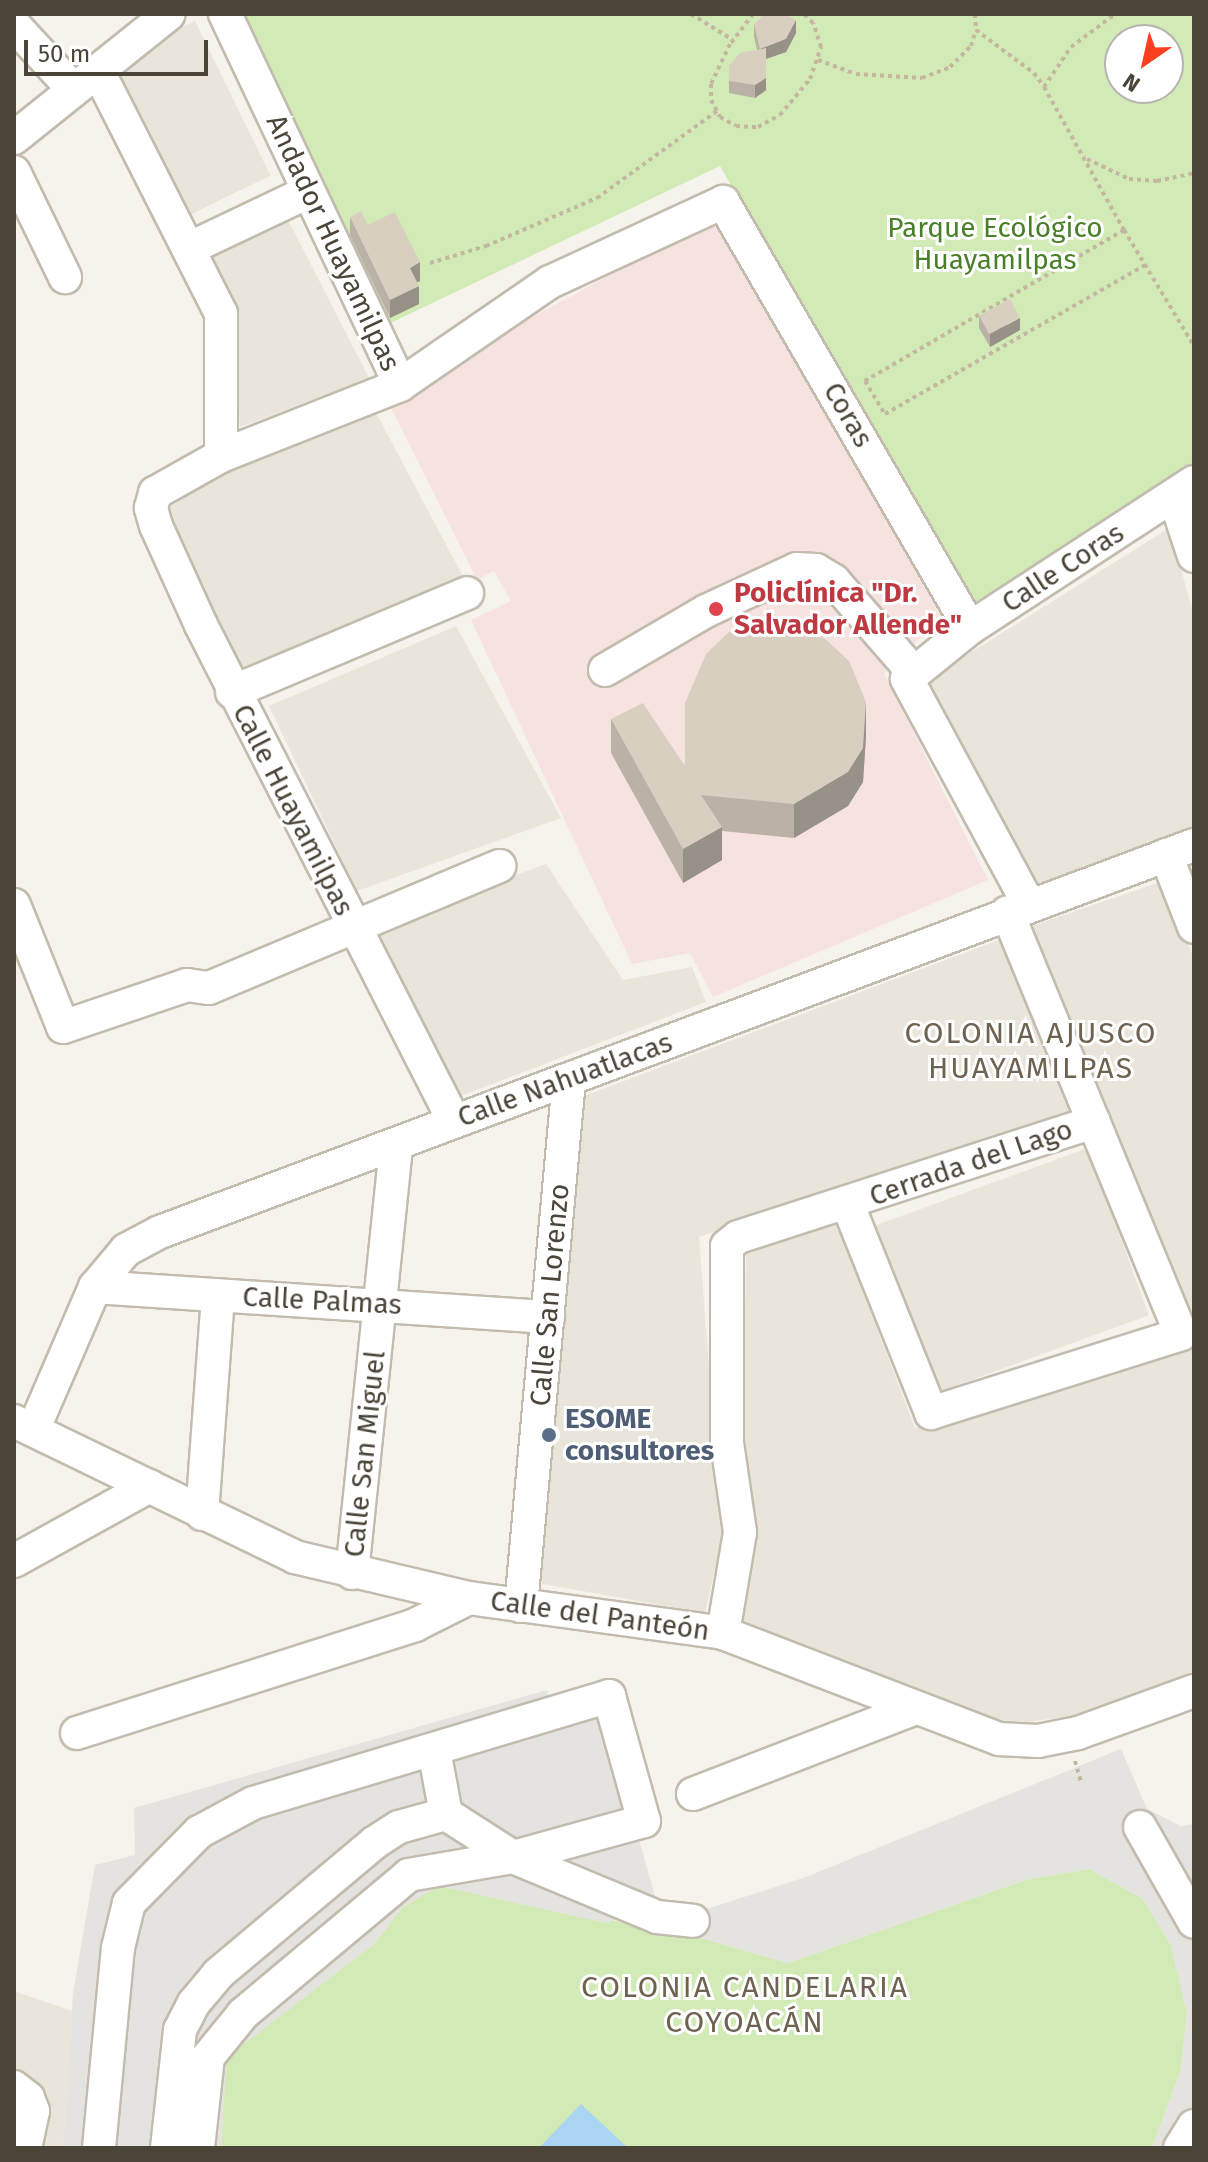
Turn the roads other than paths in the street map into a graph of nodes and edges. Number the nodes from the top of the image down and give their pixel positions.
1 (169, 14) edge
2 (225, 14) edge
3 (14, 25) edge
4 (86, 80) junction
5 (14, 138) edge
6 (14, 172) edge
7 (308, 192) junction
8 (190, 248) junction
9 (65, 277) dead end
10 (400, 385) junction
11 (221, 456) junction
12 (1184, 489) edge
13 (1194, 556) edge
14 (467, 593) dead end
15 (970, 628) junction
16 (605, 670) dead end
17 (911, 681) junction
18 (232, 692) junction
19 (1180, 850) edge
20 (499, 866) dead end
21 (14, 905) edge
22 (1017, 908) junction
23 (352, 924) junction
24 (1194, 927) edge
25 (569, 1080) junction
26 (454, 1121) junction
27 (1094, 1122) junction
28 (396, 1144) junction
29 (848, 1205) junction
30 (95, 1287) junction
31 (218, 1296) junction
32 (382, 1302) junction
33 (548, 1317) junction
34 (24, 1424) edge
35 (150, 1486) junction
36 (202, 1514) junction
37 (14, 1561) edge
38 (352, 1573) junction
39 (469, 1598) junction
40 (521, 1606) junction
41 (723, 1633) junction
42 (1194, 1691) edge
43 (913, 1709) junction
44 (77, 1733) dead end
45 (434, 1750) junction
46 (693, 1794) dead end
47 (446, 1814) junction
48 (1140, 1827) dead end
49 (513, 1857) junction
50 (693, 1921) dead end
51 (1194, 1922) edge
52 (14, 2087) edge
53 (1194, 2126) edge
54 (25, 2148) edge
55 (99, 2148) edge
56 (167, 2148) edge
57 (198, 2148) edge
58 (1180, 2148) edge

1 - 4 street
2 - 7 street, Andador Huayamilpas
3 - 4 street
4 - 5 street
4 - 8 street
6 - 9 street
7 - 8 street
7 - 10 street, Andador Huayamilpas
8 - 11 street
10 - 11 street
10 - 15 street, Coras
11 - 18 street, Calle Huayamilpas
12 - 13 street
12 - 15 street, Calle Coras
14 - 18 street
15 - 17 street, Calle Coras
16 - 17 street
17 - 22 street
18 - 23 street, Calle Huayamilpas
19 - 22 street, Calle Nahuatlacas
19 - 24 street
20 - 23 street
21 - 23 street
22 - 25 street, Calle Nahuatlacas
22 - 27 street
23 - 26 street, Calle Huayamilpas
25 - 26 street, Calle Nahuatlacas
25 - 33 street, Calle San Lorenzo
26 - 28 street, Calle Nahuatlacas
27 - 29 street, Cerrada del Lago
27 - 29 street, Cerrada del Lago
28 - 30 street, Calle Nahuatlacas
28 - 32 street, Calle San Miguel
29 - 41 street, Cerrada del Lago
30 - 31 street, Calle Palmas
30 - 34 street, Calle Nahuatlacas
31 - 32 street, Calle Palmas
31 - 36 street
32 - 33 street, Calle Palmas
32 - 38 street, Calle San Miguel
33 - 40 street, Calle San Lorenzo
34 - 35 street, Calle del Panteón
35 - 36 street, Calle del Panteón
35 - 37 street
36 - 38 street, Calle del Panteón
38 - 39 street, Calle del Panteón
39 - 40 street, Calle del Panteón
39 - 44 street
40 - 41 street, Calle del Panteón
41 - 43 street, Calle del Panteón
42 - 43 street, Calle del Panteón
43 - 46 street
45 - 47 street
45 - 49 street
45 - 55 street
47 - 49 street
47 - 56 street
48 - 51 street
49 - 50 street
49 - 57 street
52 - 54 street
53 - 58 street

